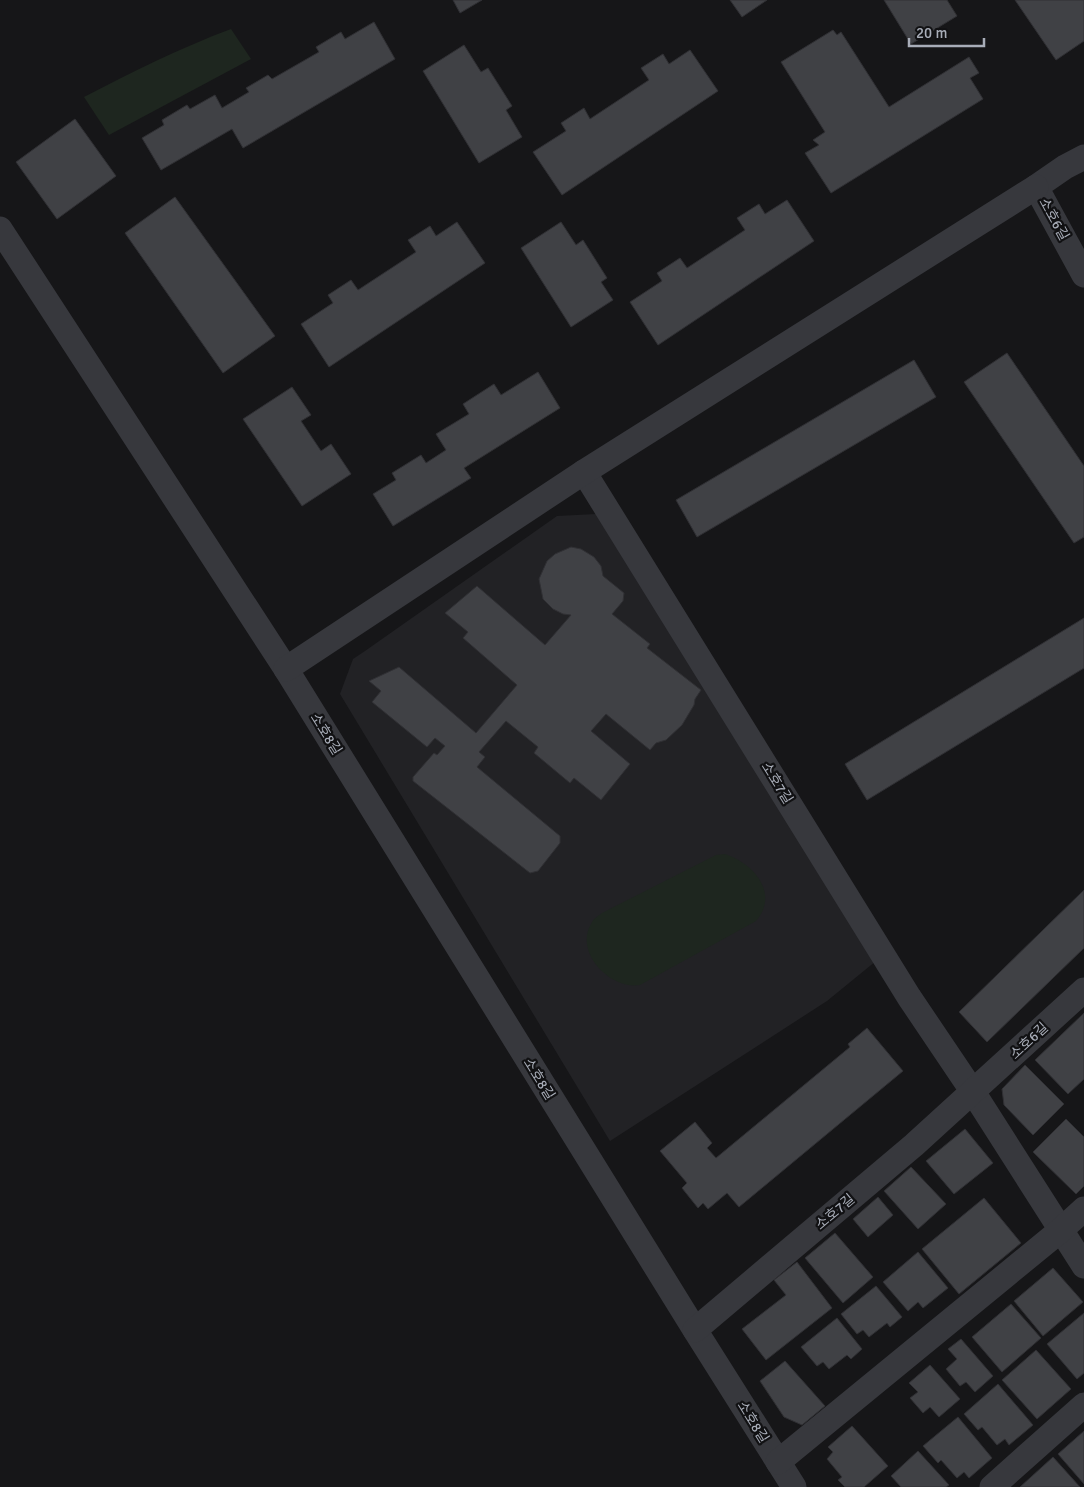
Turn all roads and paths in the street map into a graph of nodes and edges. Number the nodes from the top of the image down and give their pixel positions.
1 (1084, 157) edge
2 (1036, 187) junction
3 (0, 229) edge
4 (1084, 275) edge
5 (584, 472) junction
6 (286, 669) junction
7 (1084, 990) edge
8 (973, 1092) junction
9 (1084, 1209) edge
10 (1061, 1230) junction
11 (1084, 1266) edge
12 (695, 1330) junction
13 (1084, 1405) edge
14 (778, 1462) junction
15 (794, 1487) edge
16 (992, 1487) edge

1 - 2 street, 소호6길
2 - 4 street, 소호6길
2 - 5 street
3 - 6 street, 소호8길
5 - 6 street
5 - 8 street, 소호7길
6 - 12 street, 소호8길
7 - 8 street, 소호6길
8 - 10 street, 소호7길
8 - 12 street, 소호7길
9 - 10 street
10 - 11 street, 소호7길
10 - 14 street
12 - 14 street, 소호8길
13 - 16 street
14 - 15 street, 소호8길

